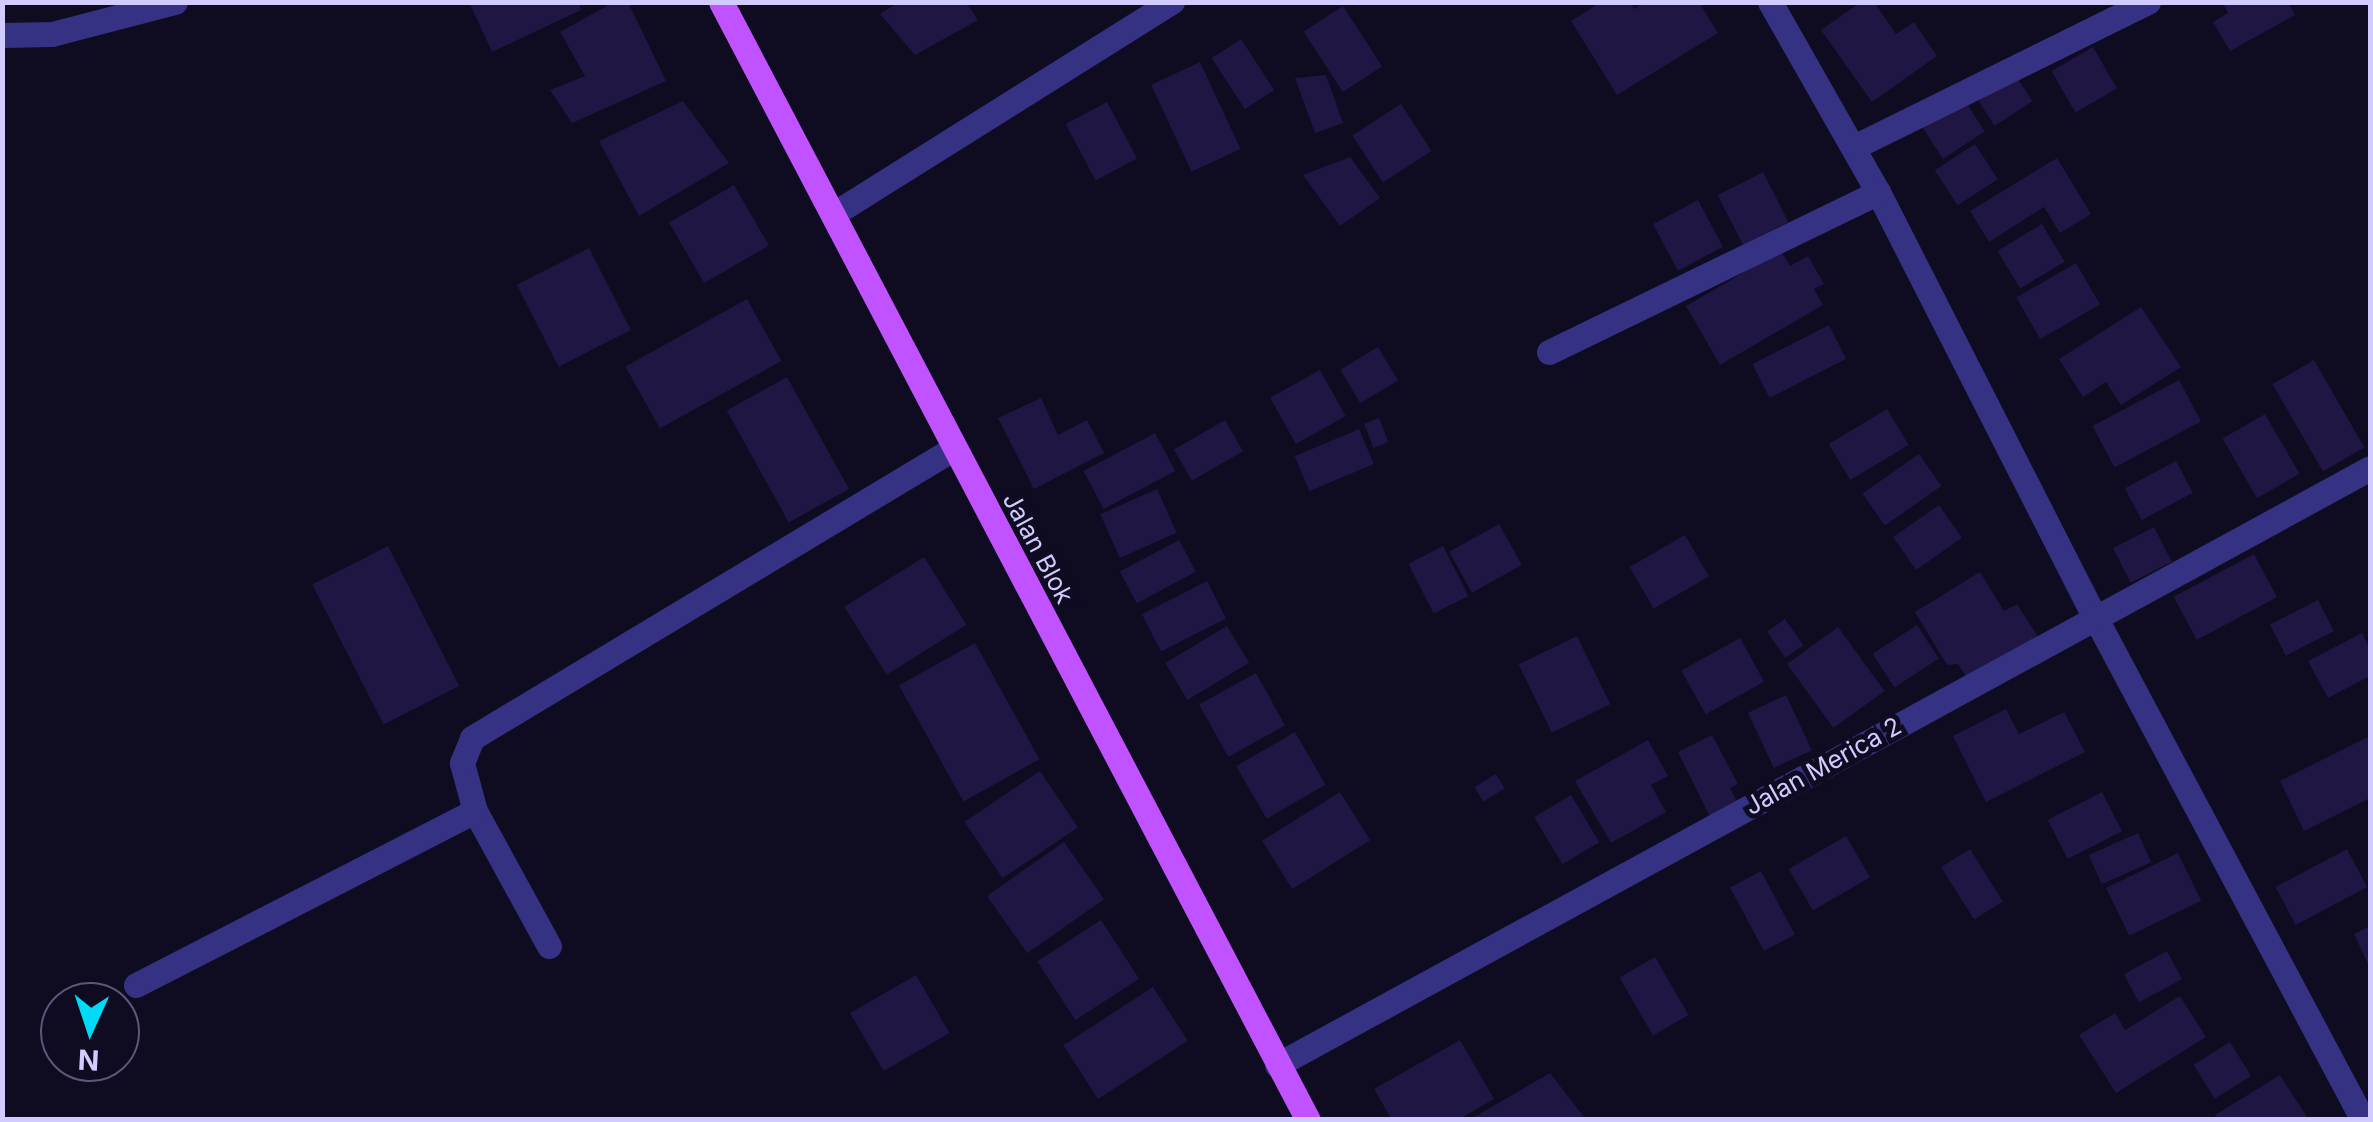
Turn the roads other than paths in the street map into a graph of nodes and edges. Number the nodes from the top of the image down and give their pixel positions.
1 (175, 2) edge
2 (721, 2) edge
3 (1172, 2) edge
4 (1770, 2) edge
5 (2148, 2) edge
6 (2, 34) edge
7 (1854, 148) junction
8 (1878, 192) junction
9 (834, 213) junction
10 (1549, 352) dead end
11 (950, 450) junction
12 (2370, 468) edge
13 (2095, 617) junction
14 (474, 811) junction
15 (549, 946) dead end
16 (140, 983) edge
17 (1276, 1065) junction
18 (1308, 1120) edge
19 (2363, 1120) edge

1 - 6 street
2 - 9 main road, Jalan Blok
3 - 9 street
4 - 7 street
5 - 7 street
7 - 8 street
8 - 10 street
8 - 13 street
9 - 11 main road, Jalan Blok
11 - 14 street
11 - 17 main road, Jalan Blok
12 - 13 street, Jalan Merica 2
13 - 17 street, Jalan Merica 2
13 - 19 street
14 - 15 street
14 - 16 street
17 - 18 main road, Jalan Blok

